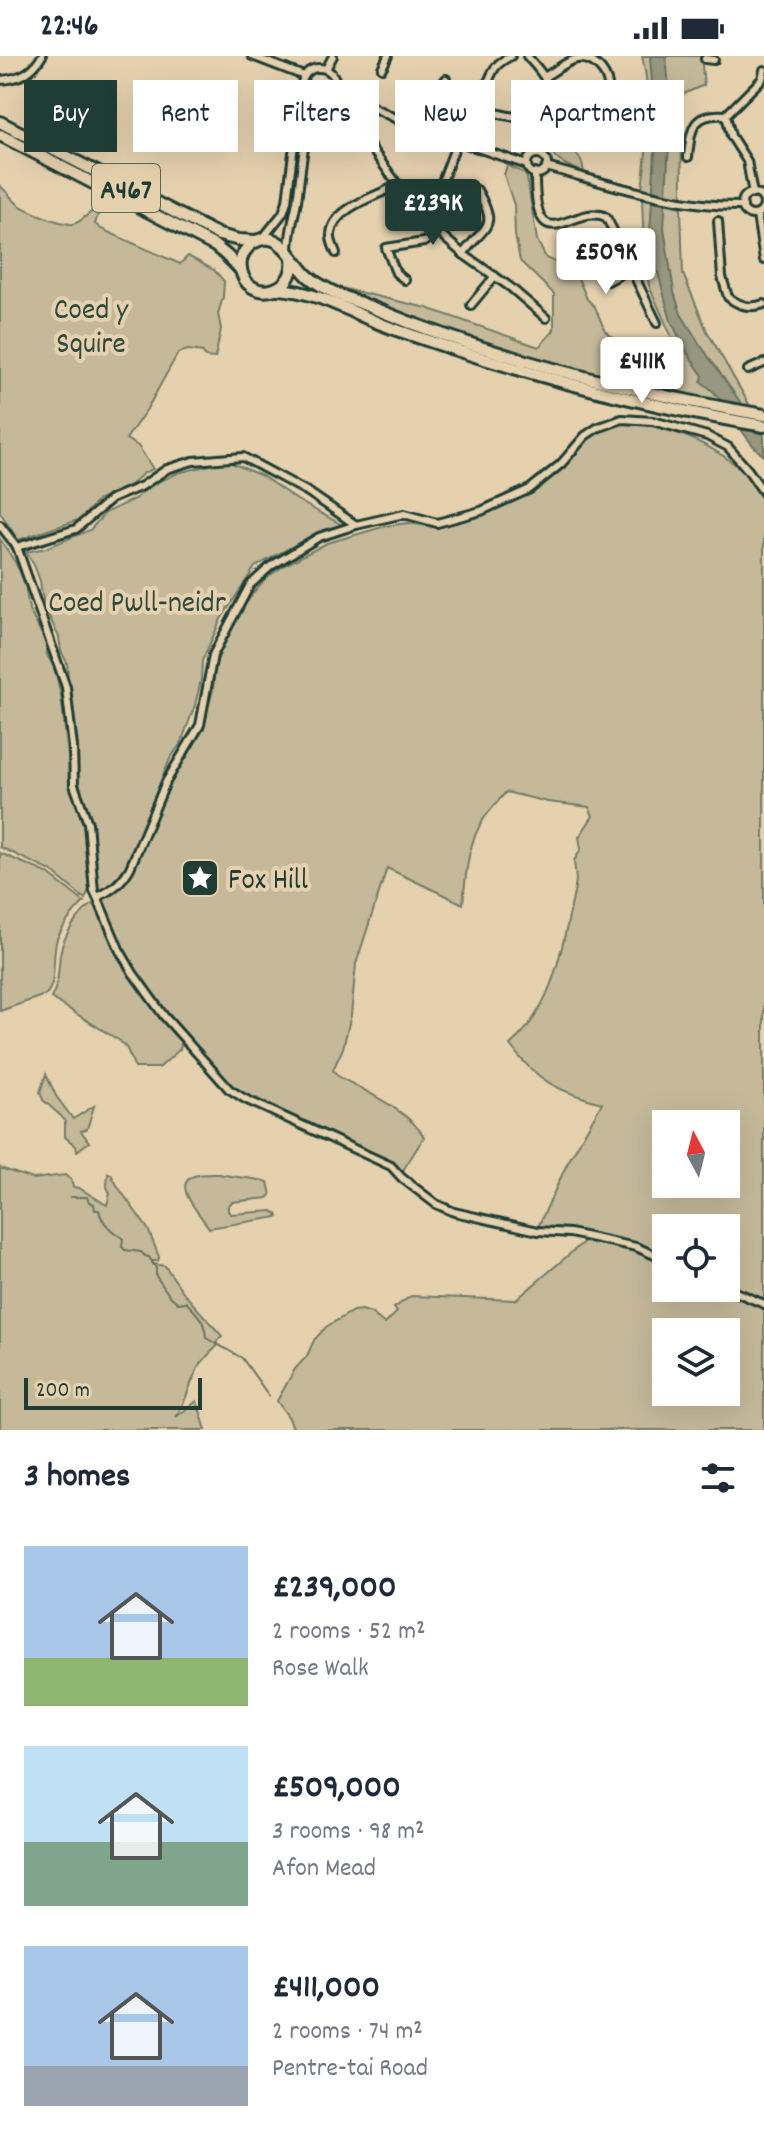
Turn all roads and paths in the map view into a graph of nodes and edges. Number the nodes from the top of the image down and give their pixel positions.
1 (42, 56) edge
2 (252, 56) edge
3 (333, 56) edge
4 (511, 56) edge
5 (527, 56) edge
6 (391, 57) edge
7 (705, 60) edge
8 (714, 60) dead end
9 (382, 68) dead end
10 (326, 69) junction
11 (764, 70) edge
12 (304, 76) junction
13 (544, 77) junction
14 (0, 80) edge
15 (303, 80) edge
16 (336, 80) edge
17 (488, 80) edge
18 (606, 80) edge
19 (763, 80) edge
20 (726, 115) junction
21 (0, 122) edge
22 (0, 135) edge
23 (689, 144) junction
24 (700, 146) dead end
25 (293, 152) edge
26 (304, 152) edge
27 (374, 152) edge
28 (453, 152) edge
29 (487, 152) edge
30 (540, 154) junction
31 (688, 157) dead end
32 (527, 165) junction
33 (546, 167) junction
34 (535, 173) junction
35 (398, 185) junction
36 (477, 190) dead end
37 (753, 194) junction
38 (743, 206) junction
39 (416, 207) junction
40 (757, 215) junction
41 (718, 221) dead end
42 (438, 232) junction
43 (259, 240) junction
44 (336, 253) dead end
45 (463, 254) junction
46 (290, 255) junction
47 (764, 260) edge
48 (594, 264) dead end
49 (241, 270) junction
50 (628, 270) junction
51 (495, 276) junction
52 (405, 280) dead end
53 (278, 289) junction
54 (527, 303) junction
55 (764, 304) edge
56 (471, 305) dead end
57 (520, 311) dead end
58 (546, 318) dead end
59 (657, 323) dead end
60 (764, 363) edge
61 (748, 370) dead end
62 (761, 420) edge
63 (764, 493) edge
64 (0, 525) edge
65 (356, 525) junction
66 (17, 547) junction
67 (97, 897) junction
68 (652, 1254) edge
69 (740, 1294) edge
70 (764, 1304) edge

1 - 14 street
2 - 12 street
3 - 10 street
4 - 17 street
5 - 13 street
6 - 9 street
7 - 8 street
10 - 12 street
10 - 16 street
11 - 19 street
12 - 15 street
13 - 18 street
13 - 30 street
19 - 20 street
20 - 23 street
20 - 37 street
21 - 43 main road, A467
22 - 49 main road, A467
23 - 24 street
23 - 31 street
25 - 43 street
26 - 46 street
27 - 35 street
28 - 39 street
29 - 32 street
30 - 32 street
30 - 33 street
32 - 34 street
33 - 34 street
33 - 38 street
34 - 50 street
35 - 39 street
35 - 44 street
36 - 45 street
37 - 38 street
37 - 40 street
38 - 40 street
39 - 42 street
40 - 47 street
41 - 55 street
42 - 45 street
42 - 52 street
43 - 46 main road
43 - 49 main road
45 - 51 street
46 - 53 main road
46 - 62 main road
48 - 50 street
49 - 53 main road
50 - 59 street
51 - 54 street
51 - 56 street
53 - 62 main road
54 - 57 street
54 - 58 street
60 - 61 street
63 - 65 street
64 - 66 street
65 - 66 street
65 - 67 street
66 - 67 street
67 - 68 street
69 - 70 street

